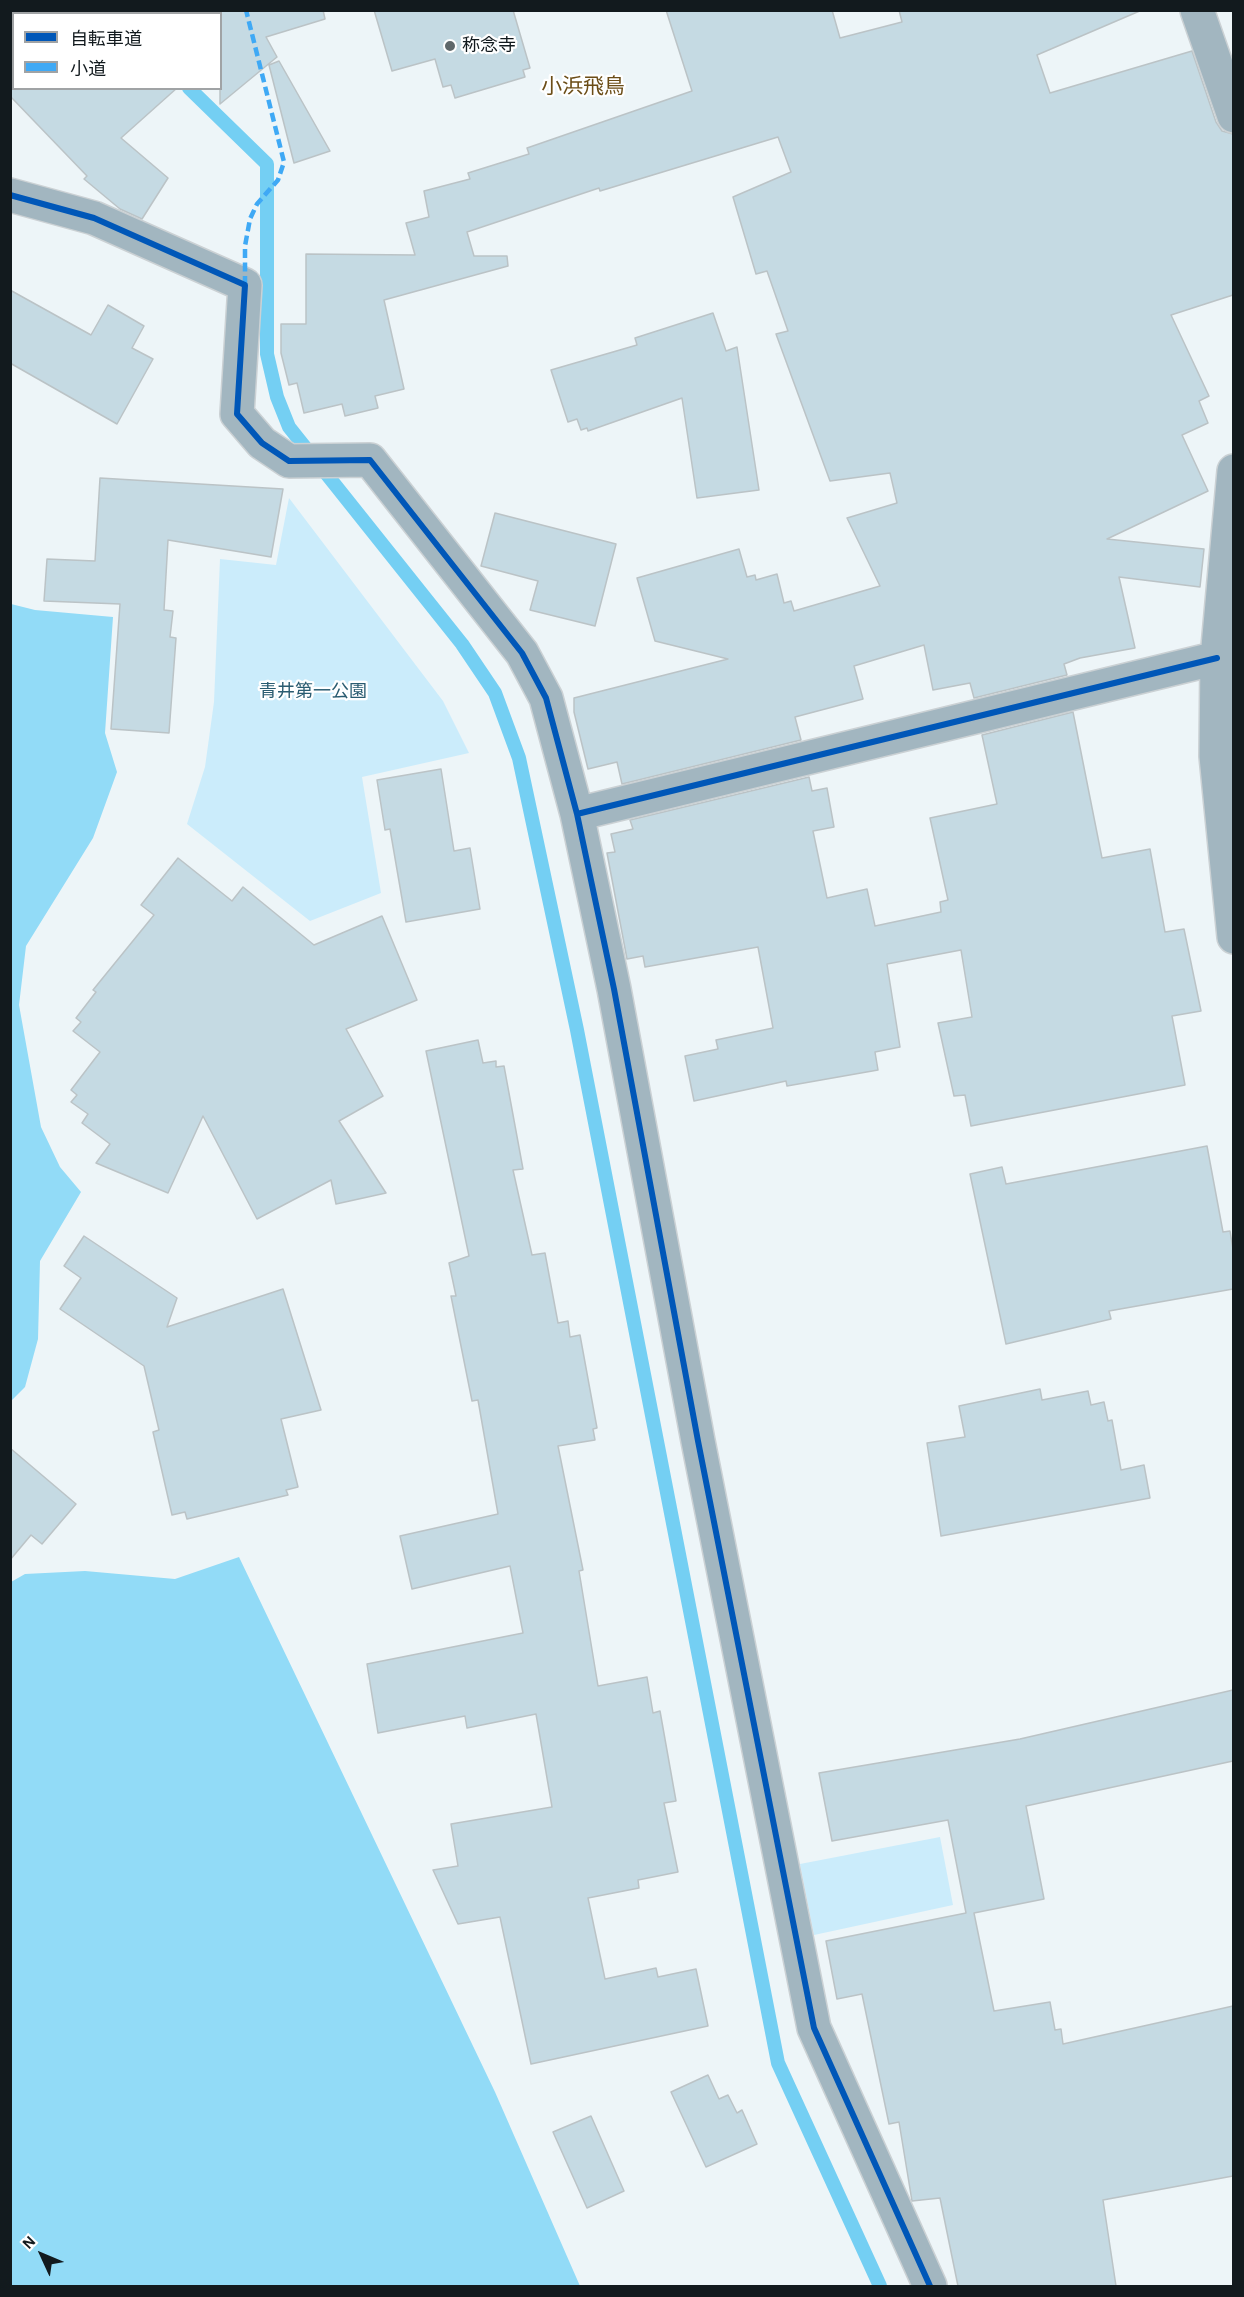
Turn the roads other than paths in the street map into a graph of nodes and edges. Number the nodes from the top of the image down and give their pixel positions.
1 (1197, 10) edge
2 (1233, 116) edge
3 (10, 195) edge
4 (1233, 471) edge
5 (1217, 658) junction
6 (577, 814) junction
7 (1233, 937) edge
8 (930, 2286) edge

1 - 2 street
3 - 6 street
4 - 5 street
5 - 6 street
5 - 7 street
6 - 8 street

